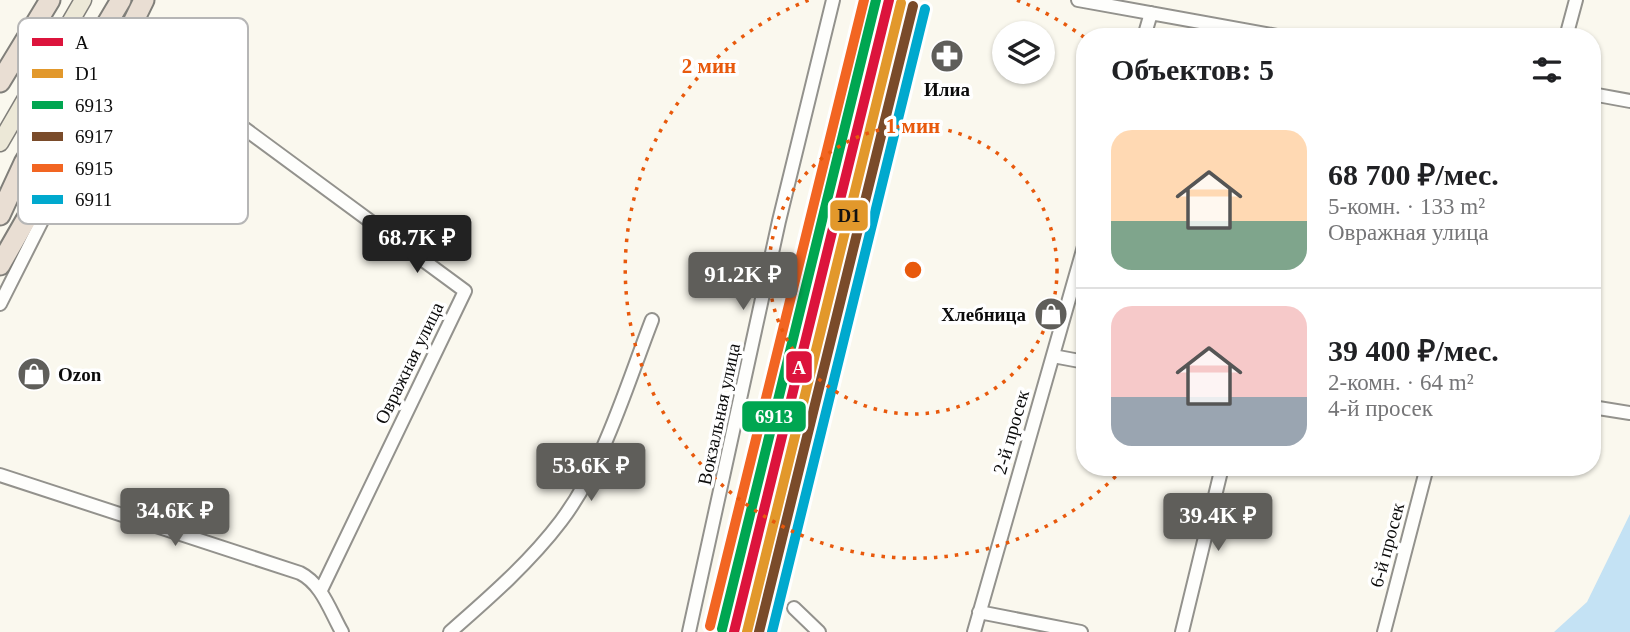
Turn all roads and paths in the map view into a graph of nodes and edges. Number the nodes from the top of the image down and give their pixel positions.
1 (50, 0) edge
2 (83, 0) edge
3 (121, 0) edge
4 (144, 0) edge
5 (833, 0) edge
6 (1078, 0) edge
7 (1576, 0) edge
8 (1151, 13) junction
9 (39, 18) edge
10 (73, 18) edge
11 (110, 18) edge
12 (135, 18) edge
13 (1147, 28) edge
14 (1234, 28) edge
15 (1568, 28) edge
16 (18, 52) edge
17 (0, 82) edge
18 (1601, 96) edge
19 (1630, 101) edge
20 (18, 112) edge
21 (248, 131) edge
22 (0, 143) edge
23 (18, 173) edge
24 (18, 176) edge
25 (0, 203) edge
26 (0, 215) edge
27 (25, 224) edge
28 (41, 224) edge
29 (0, 265) edge
30 (1076, 275) edge
31 (4, 291) edge
32 (0, 304) edge
33 (652, 320) dead end
34 (1053, 356) junction
35 (1076, 360) edge
36 (1601, 408) edge
37 (1630, 413) edge
38 (0, 475) edge
39 (1220, 476) edge
40 (1425, 476) edge
41 (321, 590) junction
42 (794, 608) dead end
43 (979, 611) junction
44 (342, 632) edge
45 (450, 632) edge
46 (689, 632) edge
47 (819, 632) edge
48 (974, 632) edge
49 (1081, 632) edge
50 (1182, 632) edge
51 (1384, 632) edge

1 - 9 highway
2 - 10 main road
3 - 11 highway
4 - 12 highway
5 - 46 street, Вокзальная улица
6 - 8 street
7 - 15 street
8 - 13 street
8 - 14 street
16 - 17 highway
18 - 19 street
20 - 22 main road
21 - 41 street, Овражная улица
23 - 25 main road
24 - 26 highway
27 - 29 highway
28 - 31 street, Овражная улица
30 - 34 street, 2-й просек
31 - 32 street
33 - 45 street
34 - 35 street
34 - 43 street, 2-й просек
36 - 37 street
38 - 41 street
39 - 50 street
40 - 51 street, 6-й просек
41 - 44 street
42 - 47 street
43 - 48 street, 2-й просек
43 - 49 street

